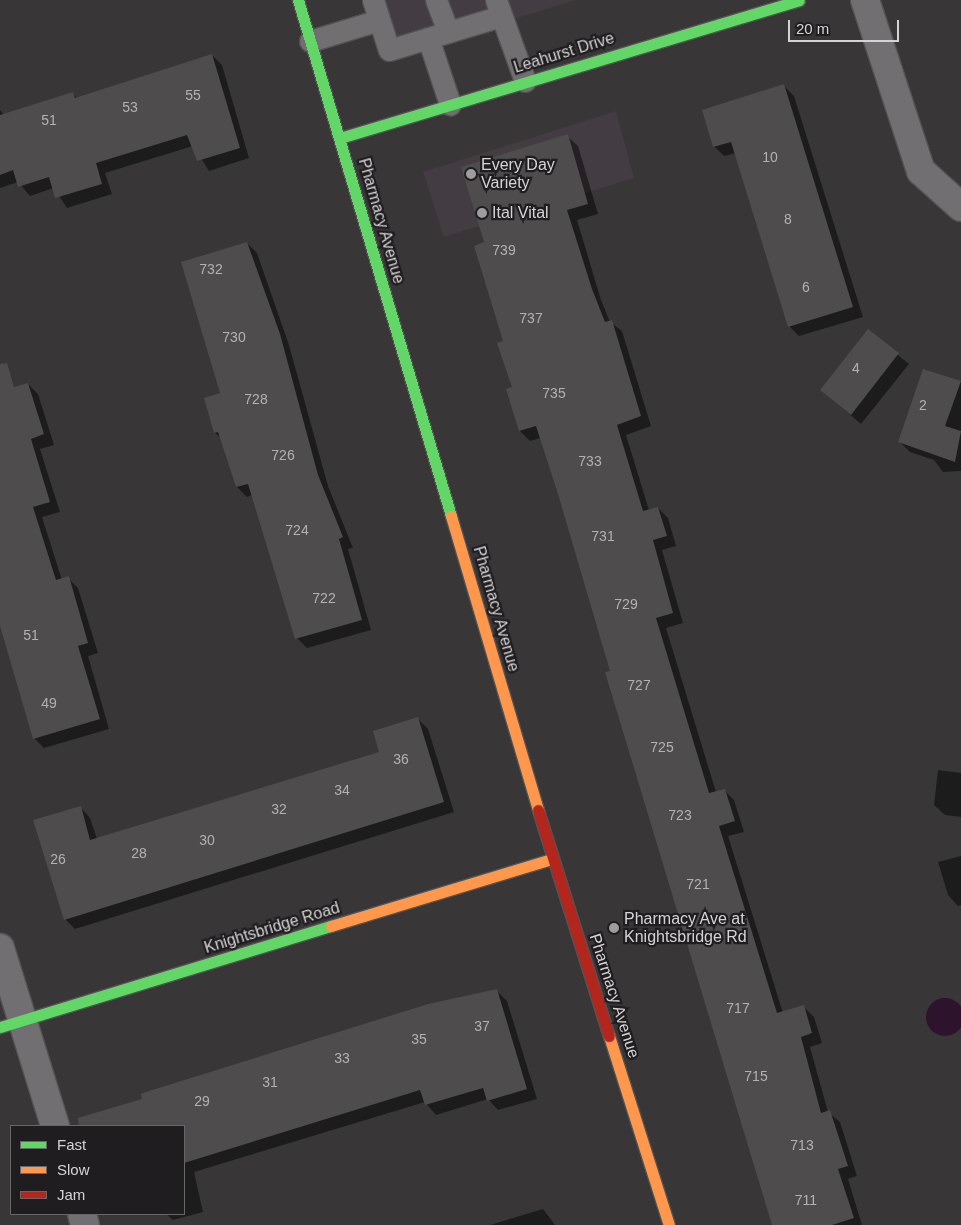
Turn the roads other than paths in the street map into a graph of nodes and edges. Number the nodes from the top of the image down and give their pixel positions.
1 (298, 0) edge
2 (436, 0) edge
3 (799, 0) edge
4 (865, 0) edge
5 (499, 8) edge
6 (376, 10) edge
7 (448, 32) junction
8 (428, 38) junction
9 (310, 41) junction
10 (525, 81) junction
11 (450, 104) junction
12 (340, 138) junction
13 (961, 206) edge
14 (552, 859) junction
15 (0, 948) edge
16 (10, 1023) edge
17 (55, 1125) edge
18 (670, 1225) edge

1 - 9 street, Pharmacy Avenue
2 - 7 lane
3 - 10 street, Leahurst Drive
4 - 13 street
5 - 7 lane
5 - 10 lane
6 - 8 lane
6 - 9 lane
7 - 8 lane
8 - 11 lane
9 - 12 street, Pharmacy Avenue
10 - 11 street, Leahurst Drive
11 - 12 street, Leahurst Drive
12 - 14 street, Pharmacy Avenue
14 - 16 street, Knightsbridge Road
14 - 18 street, Pharmacy Avenue
15 - 16 street
16 - 17 street

